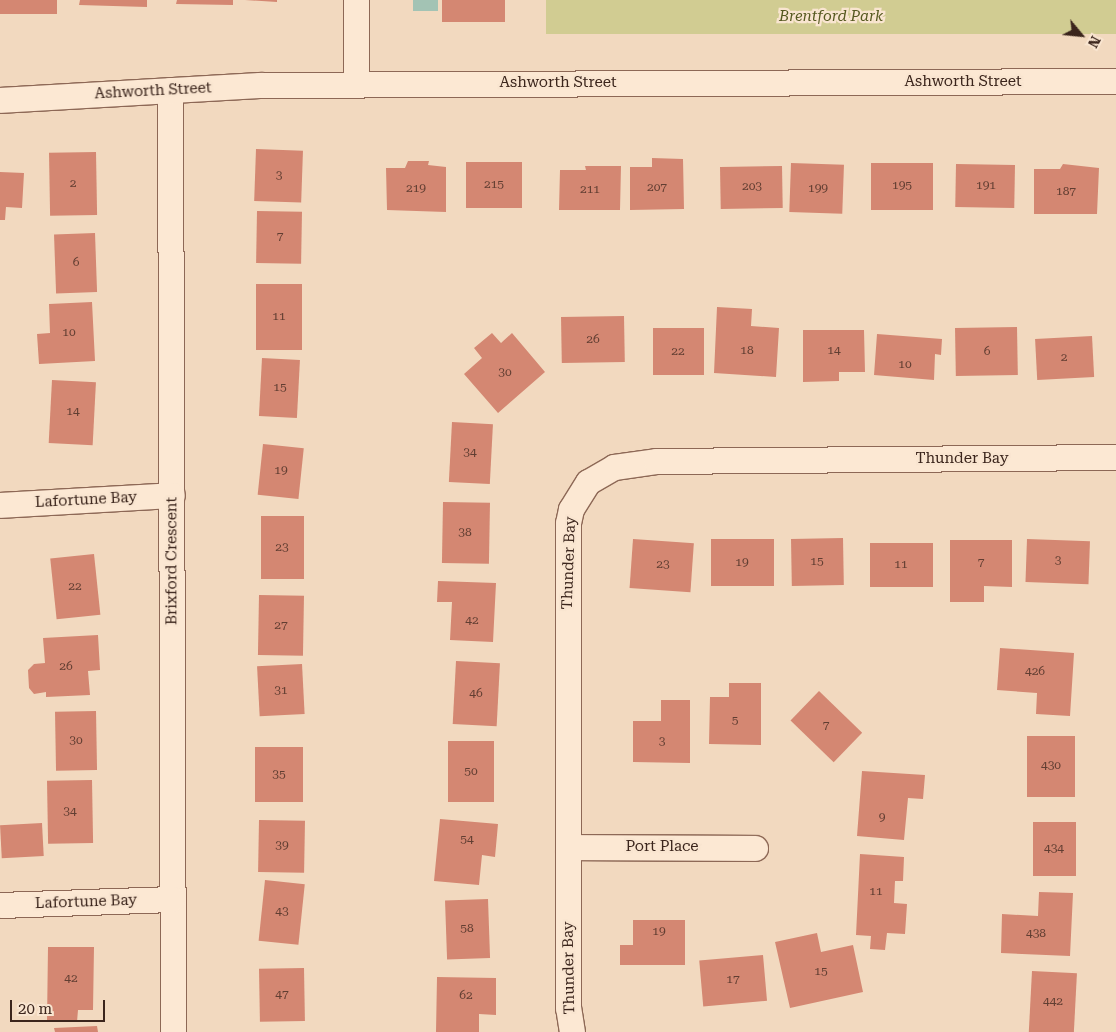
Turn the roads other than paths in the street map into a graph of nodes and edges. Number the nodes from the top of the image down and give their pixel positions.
1 (356, 0) edge
2 (1116, 81) edge
3 (356, 84) junction
4 (170, 90) junction
5 (0, 100) edge
6 (1116, 457) edge
7 (172, 495) junction
8 (0, 505) edge
9 (568, 847) junction
10 (756, 848) dead end
11 (172, 899) junction
12 (0, 905) edge
13 (172, 1032) edge
14 (572, 1032) edge

1 - 3 street
2 - 3 street, Ashworth Street
3 - 4 street, Ashworth Street
4 - 5 street, Ashworth Street
4 - 7 street, Brixford Crescent
6 - 9 street, Thunder Bay
7 - 8 street, Lafortune Bay
7 - 11 street, Brixford Crescent
9 - 10 street, Port Place
9 - 14 street, Thunder Bay
11 - 12 street, Lafortune Bay
11 - 13 street, Brixford Crescent

